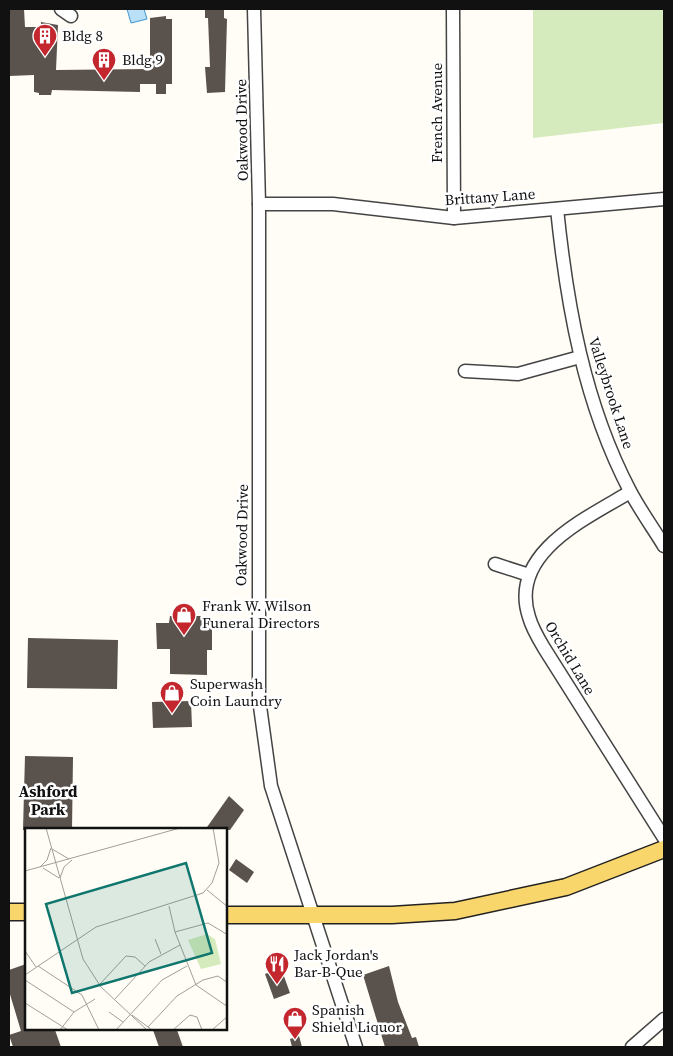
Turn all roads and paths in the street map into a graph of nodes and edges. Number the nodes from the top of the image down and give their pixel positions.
1 (254, 9) edge
2 (453, 9) edge
3 (664, 199) edge
4 (259, 204) junction
5 (557, 209) junction
6 (454, 218) junction
7 (580, 357) junction
8 (465, 370) dead end
9 (630, 492) junction
10 (664, 546) edge
11 (495, 564) dead end
12 (529, 575) junction
13 (664, 838) edge
14 (664, 849) edge
15 (9, 912) edge
16 (25, 912) edge
17 (228, 915) edge
18 (313, 915) junction
19 (664, 1019) edge
20 (356, 1047) edge
21 (632, 1047) edge

1 - 4 street, Oakwood Drive
2 - 6 street, French Avenue
3 - 5 street, Brittany Lane
4 - 6 street, Brittany Lane
4 - 18 street, Oakwood Drive
5 - 6 street, Brittany Lane
5 - 7 street, Valleybrook Lane
7 - 8 street
7 - 9 street, Valleybrook Lane
9 - 10 street, Valleybrook Lane
9 - 12 street, Orchid Lane
11 - 12 street
12 - 13 street, Orchid Lane
14 - 18 main road
15 - 16 main road
17 - 18 main road
18 - 20 street, Oakwood Drive
19 - 21 street

